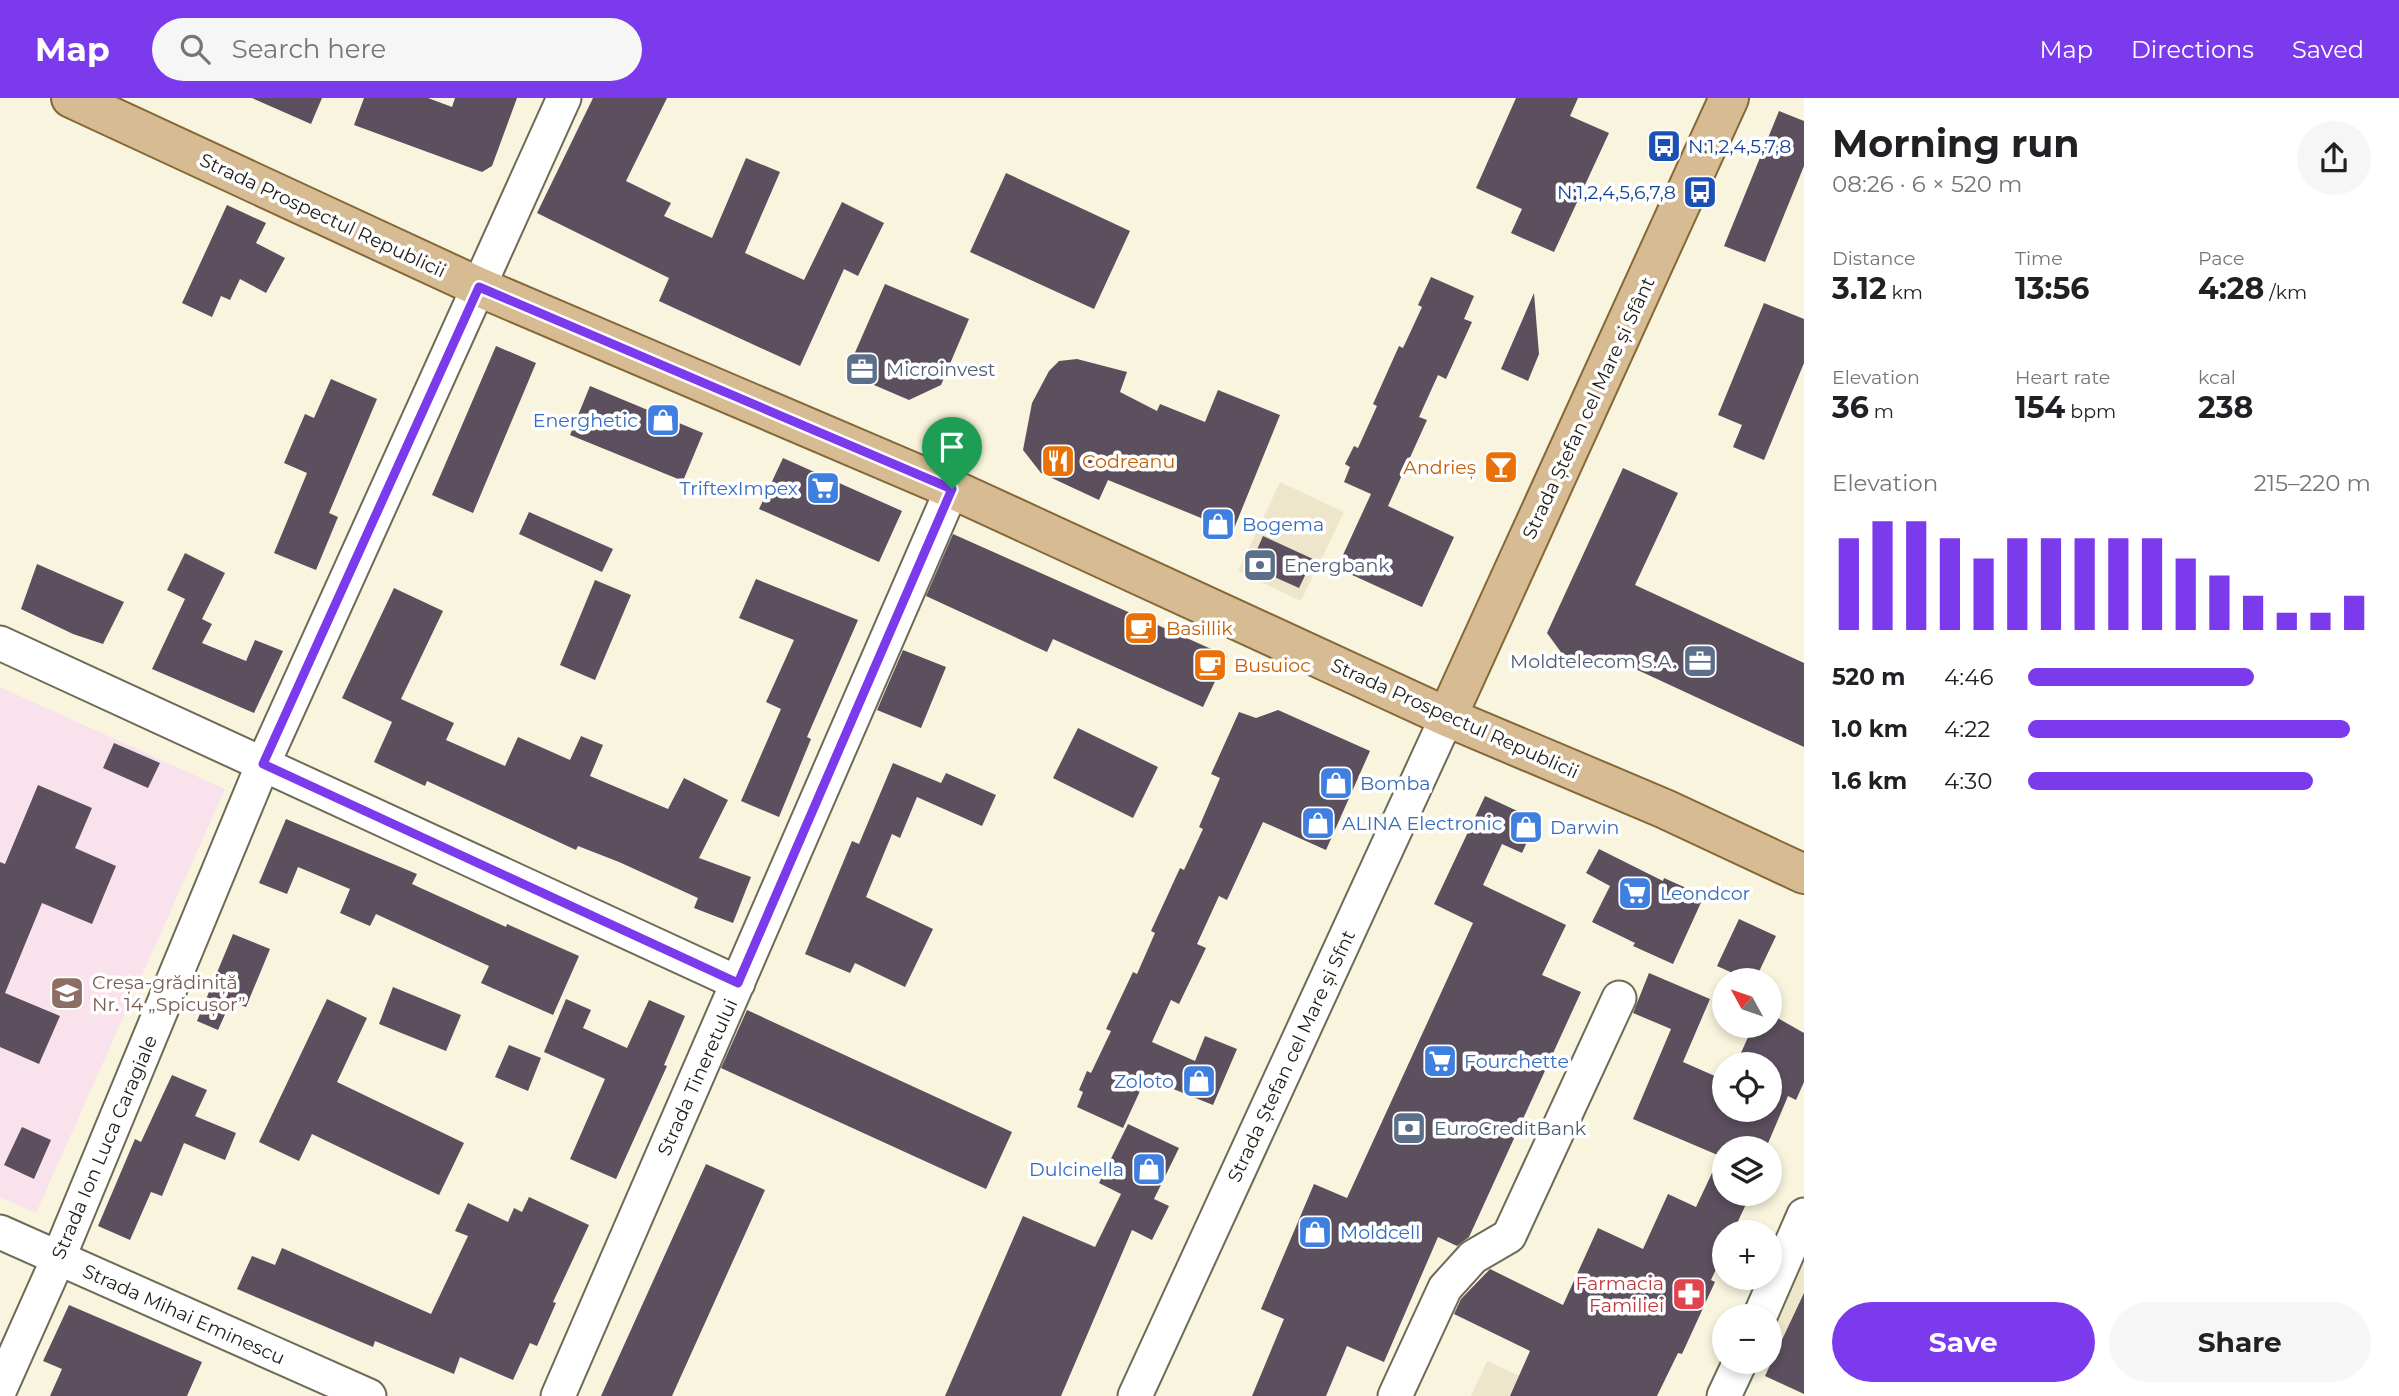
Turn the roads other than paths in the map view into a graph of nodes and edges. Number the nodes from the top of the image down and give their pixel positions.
1 (71, 98) edge
2 (564, 98) edge
3 (1729, 98) edge
4 (479, 287) junction
5 (952, 489) junction
6 (0, 643) edge
7 (1447, 717) junction
8 (263, 764) junction
9 (1804, 874) edge
10 (738, 983) junction
11 (1619, 998) dead end
12 (1804, 1215) edge
13 (0, 1232) edge
14 (58, 1259) junction
15 (1765, 1304) edge
16 (1734, 1374) edge
17 (0, 1389) edge
18 (369, 1396) edge
19 (558, 1396) edge
20 (1135, 1396) edge
21 (1395, 1396) edge
22 (1724, 1396) edge

1 - 4 main road, Strada Prospectul Republicii
2 - 4 street, Strada Ion Luca Caragiale
3 - 7 main road, Strada Ștefan cel Mare și Sfânt
4 - 5 main road, Strada Prospectul Republicii
4 - 8 street, Strada Ion Luca Caragiale
5 - 7 main road, Strada Prospectul Republicii
5 - 10 street, Strada Tineretului
6 - 8 street
7 - 9 main road, Strada Prospectul Republicii
7 - 20 street, Strada Ștefan cel Mare și Sfnt
8 - 10 street
8 - 14 street, Strada Ion Luca Caragiale
10 - 19 street, Strada Tineretului
11 - 21 street
12 - 15 street
13 - 14 street, Strada Mihai Eminescu
14 - 17 street, Strada Ion Luca Caragiale
14 - 18 street, Strada Mihai Eminescu
16 - 22 street

